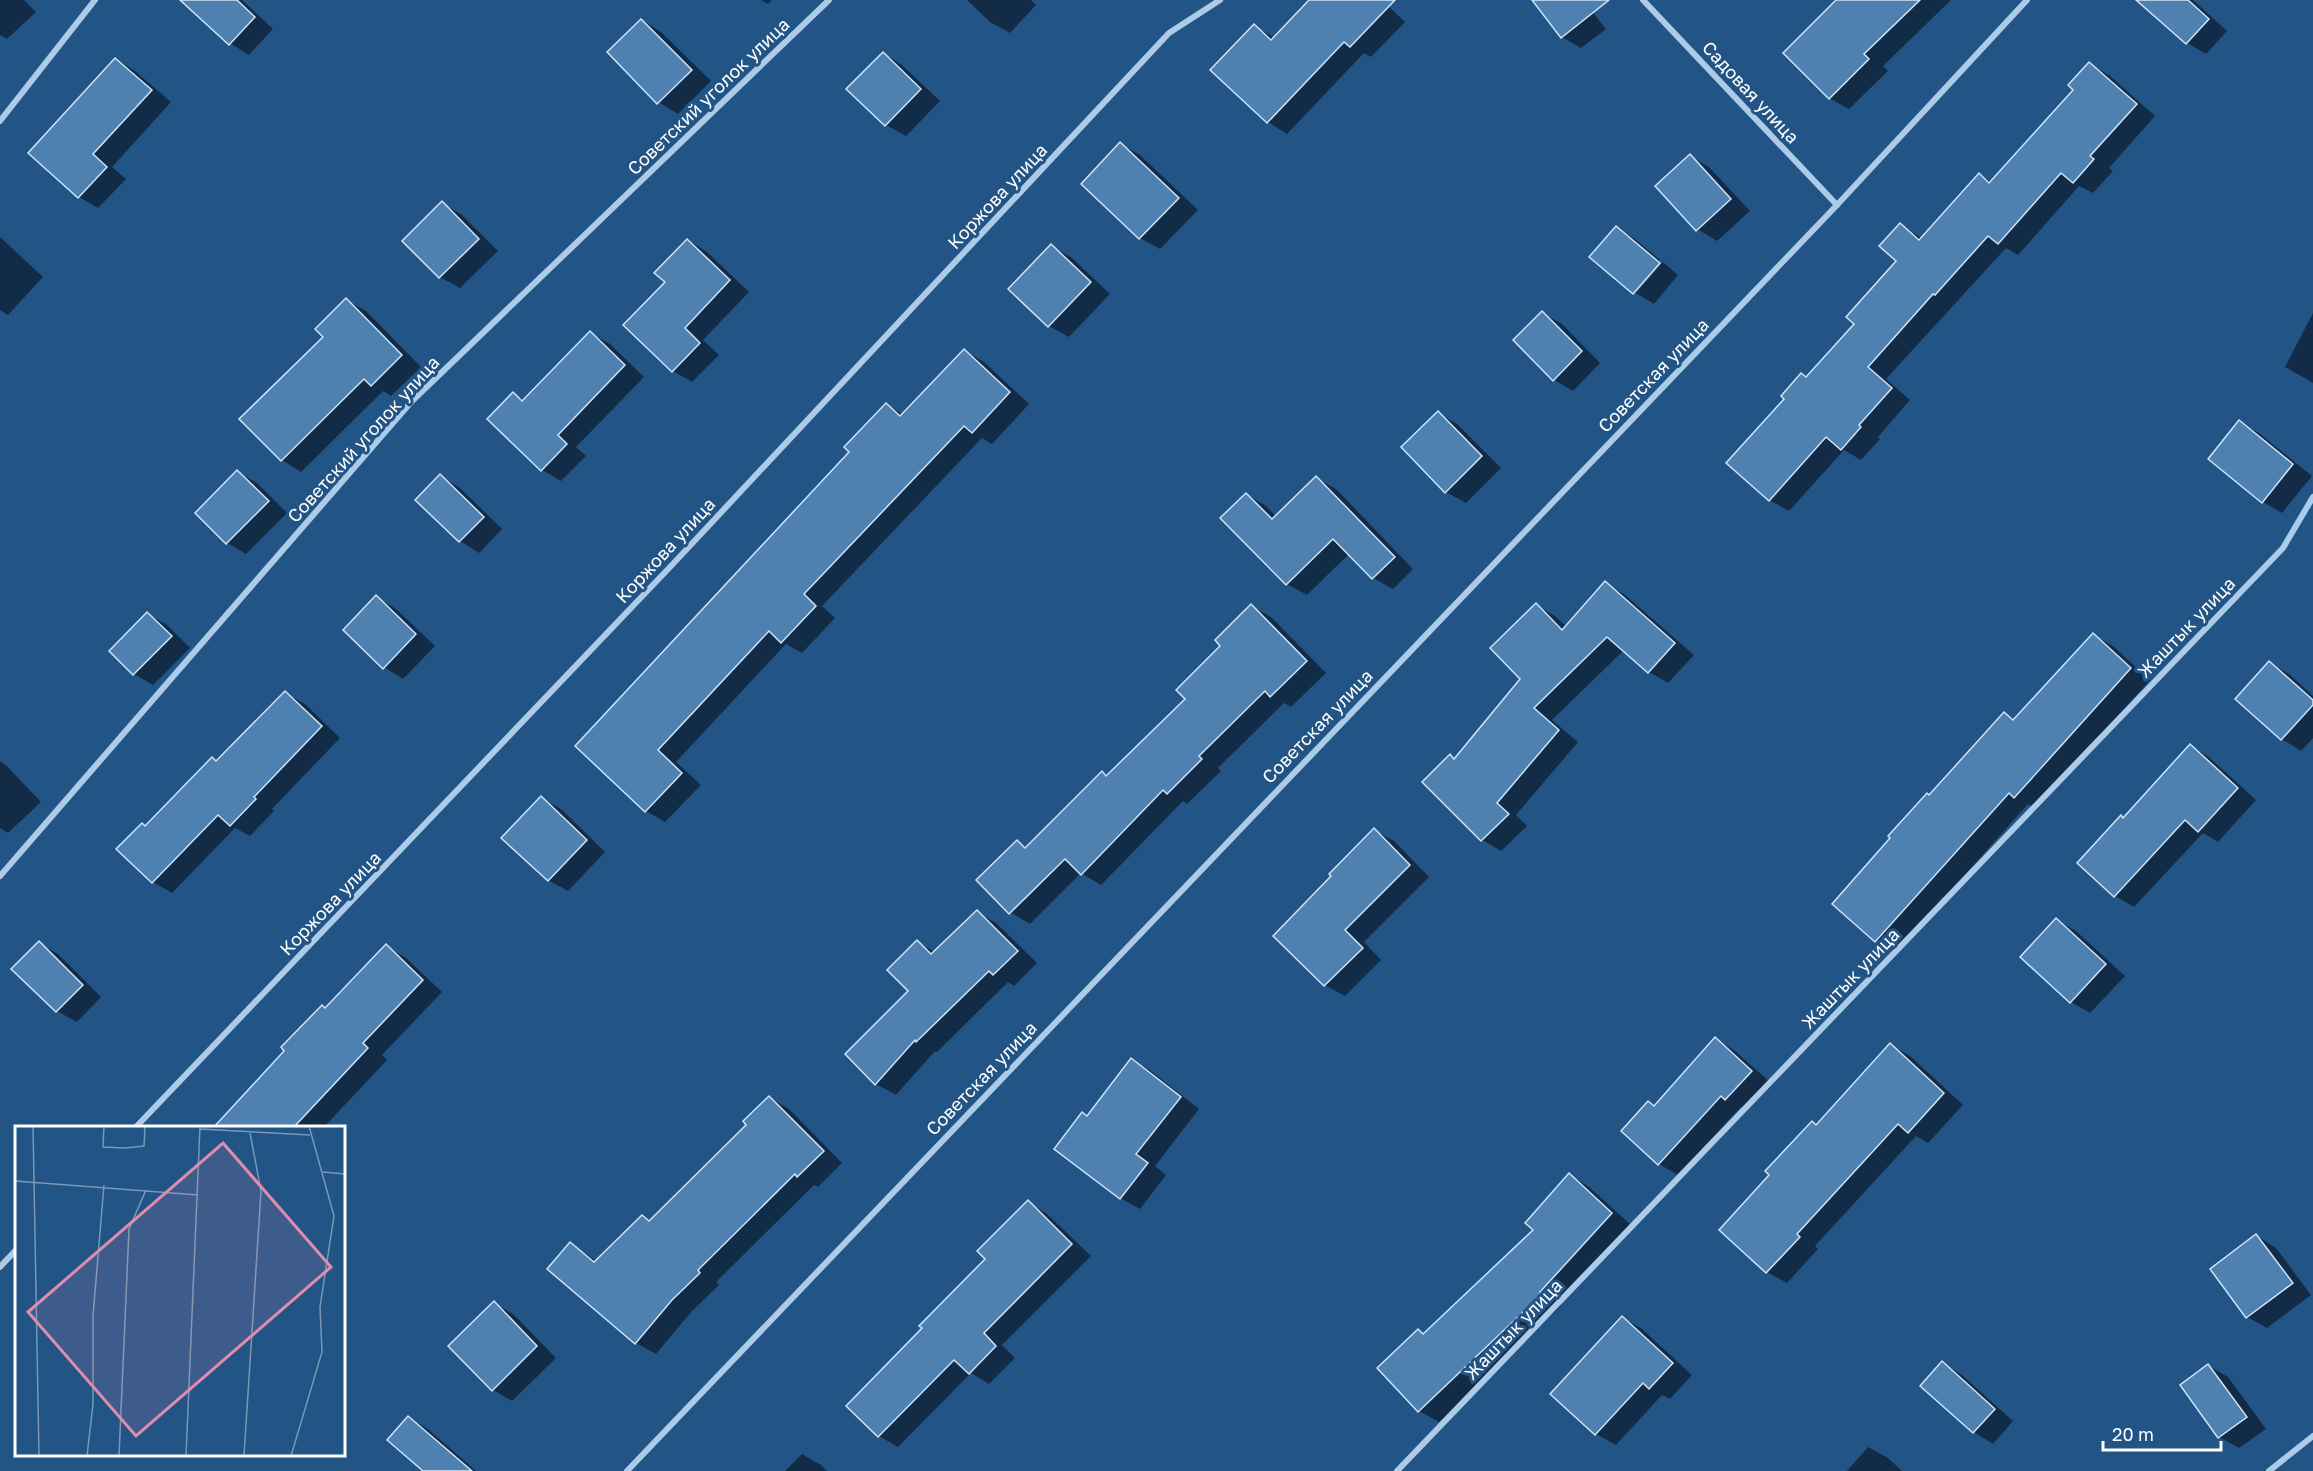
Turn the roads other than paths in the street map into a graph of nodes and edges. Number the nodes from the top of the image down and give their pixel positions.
1 (95, 0) edge
2 (829, 0) edge
3 (1220, 0) edge
4 (1643, 0) edge
5 (2027, 0) edge
6 (0, 122) edge
7 (1837, 205) junction
8 (2313, 497) edge
9 (0, 876) edge
10 (137, 1126) edge
11 (15, 1251) edge
12 (0, 1267) edge
13 (2313, 1436) edge
14 (627, 1471) edge
15 (1397, 1471) edge
16 (2268, 1471) edge

1 - 6 street
2 - 9 street, Советский уголок улица
3 - 10 street, Коржова улица
4 - 7 street, Садовая улица
5 - 7 street, Советская улица
7 - 14 street, Советская улица
8 - 15 street, Жаштык улица
11 - 12 street
13 - 16 street

